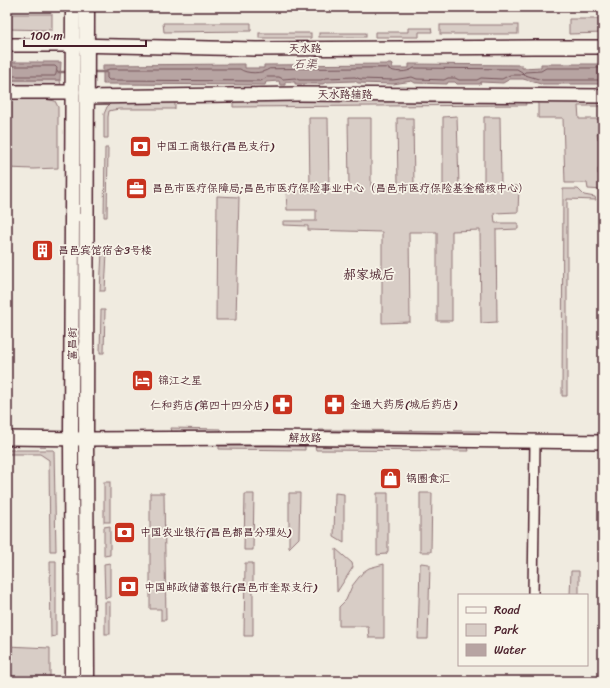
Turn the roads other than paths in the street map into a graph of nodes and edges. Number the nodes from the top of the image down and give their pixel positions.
1 (73, 7) edge
2 (87, 7) edge
3 (7, 46) edge
4 (87, 46) junction
5 (603, 47) edge
6 (73, 52) junction
7 (73, 88) junction
8 (7, 92) edge
9 (87, 92) junction
10 (603, 96) edge
11 (7, 438) edge
12 (71, 438) junction
13 (86, 439) junction
14 (535, 441) junction
15 (603, 442) edge
16 (533, 594) edge
17 (72, 681) edge
18 (87, 681) edge

1 - 6 main road, 富昌街
2 - 4 main road, 富昌街
3 - 6 street, 天水路
4 - 5 street, 天水路
4 - 6 street, 天水路
4 - 9 main road, 富昌街
6 - 7 main road, 富昌街
7 - 8 street
7 - 12 main road, 富昌街
9 - 10 street, 天水路辅路
9 - 13 main road, 富昌街
11 - 12 street, 解放路
12 - 13 street, 解放路
12 - 17 main road, 富昌街
13 - 14 street, 解放路
13 - 18 main road, 富昌街
14 - 15 street, 解放路
14 - 16 street

